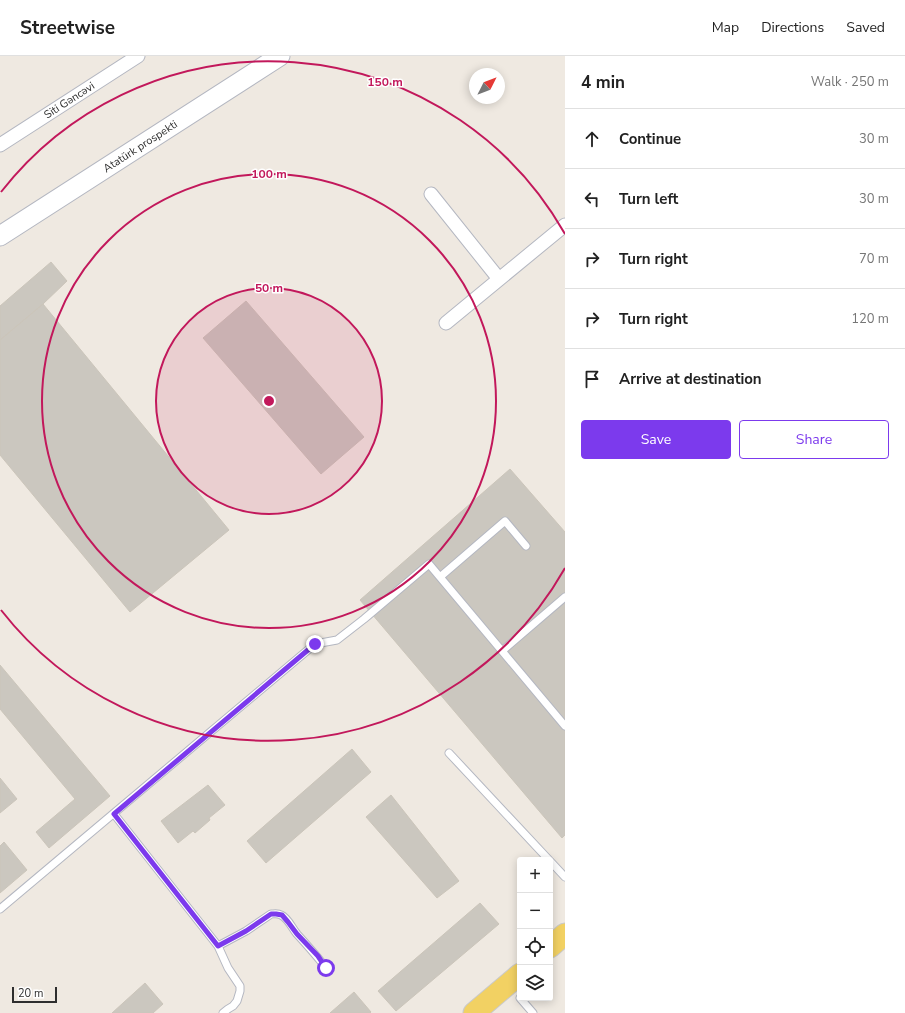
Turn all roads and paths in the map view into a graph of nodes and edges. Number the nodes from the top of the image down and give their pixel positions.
1 (138, 56) edge
2 (280, 56) edge
3 (0, 145) edge
4 (431, 194) dead end
5 (565, 225) edge
6 (0, 236) edge
7 (499, 279) junction
8 (446, 323) dead end
9 (526, 546) dead end
10 (440, 577) junction
11 (565, 597) edge
12 (502, 651) junction
13 (565, 726) edge
14 (449, 753) dead end
15 (114, 814) junction
16 (547, 857) edge
17 (553, 863) edge
18 (565, 876) edge
19 (0, 909) edge
20 (565, 934) edge
21 (553, 944) edge
22 (218, 946) junction
23 (326, 968) dead end
24 (516, 989) edge
25 (223, 1013) edge
26 (474, 1013) edge
27 (533, 1013) edge

1 - 3 street, Siti Gəncəvi
2 - 6 main road, Atatürk prospekti
4 - 7 street
5 - 7 street
7 - 8 street
9 - 10 lane
10 - 12 lane
10 - 15 lane
11 - 12 lane
12 - 13 lane
14 - 16 lane
15 - 19 lane
15 - 22 lane
17 - 18 lane
20 - 21 main road
22 - 23 lane
22 - 25 lane
24 - 26 main road
24 - 27 lane

